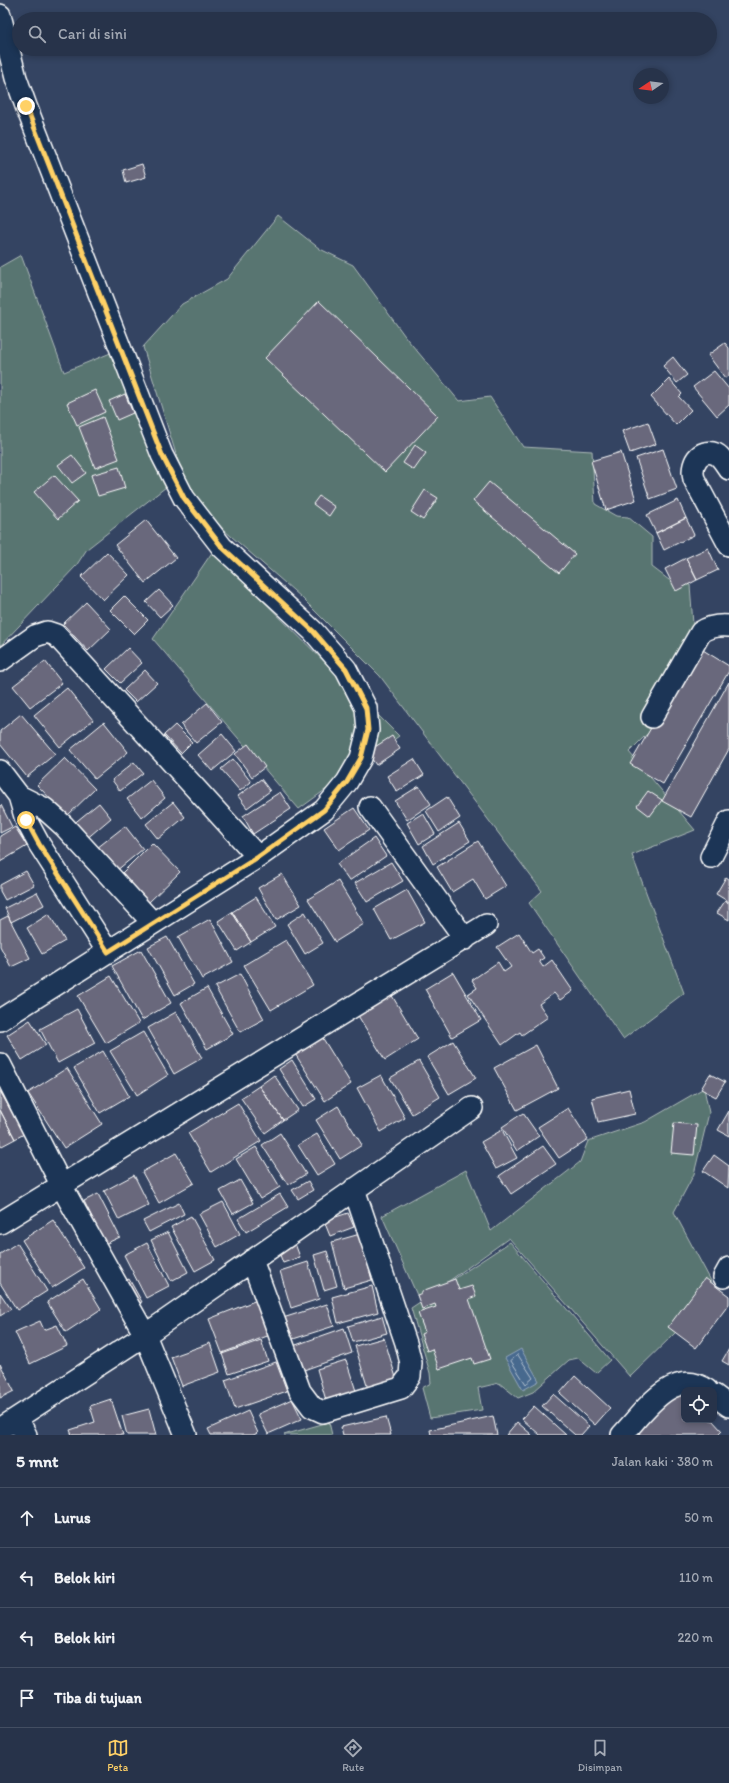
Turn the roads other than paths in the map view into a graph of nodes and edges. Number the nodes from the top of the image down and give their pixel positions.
1 (0, 15) edge
2 (729, 469) edge
3 (729, 545) edge
4 (729, 625) edge
5 (0, 662) edge
6 (652, 717) dead end
7 (0, 771) edge
8 (19, 796) junction
9 (370, 807) dead end
10 (729, 821) edge
11 (258, 857) junction
12 (711, 857) dead end
13 (153, 924) junction
14 (486, 925) dead end
15 (464, 939) junction
16 (108, 952) junction
17 (0, 1020) edge
18 (0, 1064) edge
19 (472, 1108) dead end
20 (62, 1185) junction
21 (354, 1189) junction
22 (0, 1223) edge
23 (252, 1260) junction
24 (145, 1335) junction
25 (703, 1387) edge
26 (717, 1397) edge
27 (729, 1406) edge
28 (22, 1426) edge
29 (0, 1429) edge
30 (186, 1435) edge
31 (622, 1435) edge

1 - 11 street
2 - 3 street
4 - 6 street
5 - 11 street
7 - 8 street
8 - 13 street
8 - 16 street
9 - 15 street
10 - 12 street
11 - 13 street
13 - 16 street
14 - 15 street
15 - 20 street
16 - 17 street
18 - 20 street
19 - 21 street
20 - 22 street
20 - 24 street
21 - 23 street
21 - 23 street
23 - 24 street
24 - 28 street
24 - 30 street
25 - 31 street
26 - 27 street
28 - 29 street

